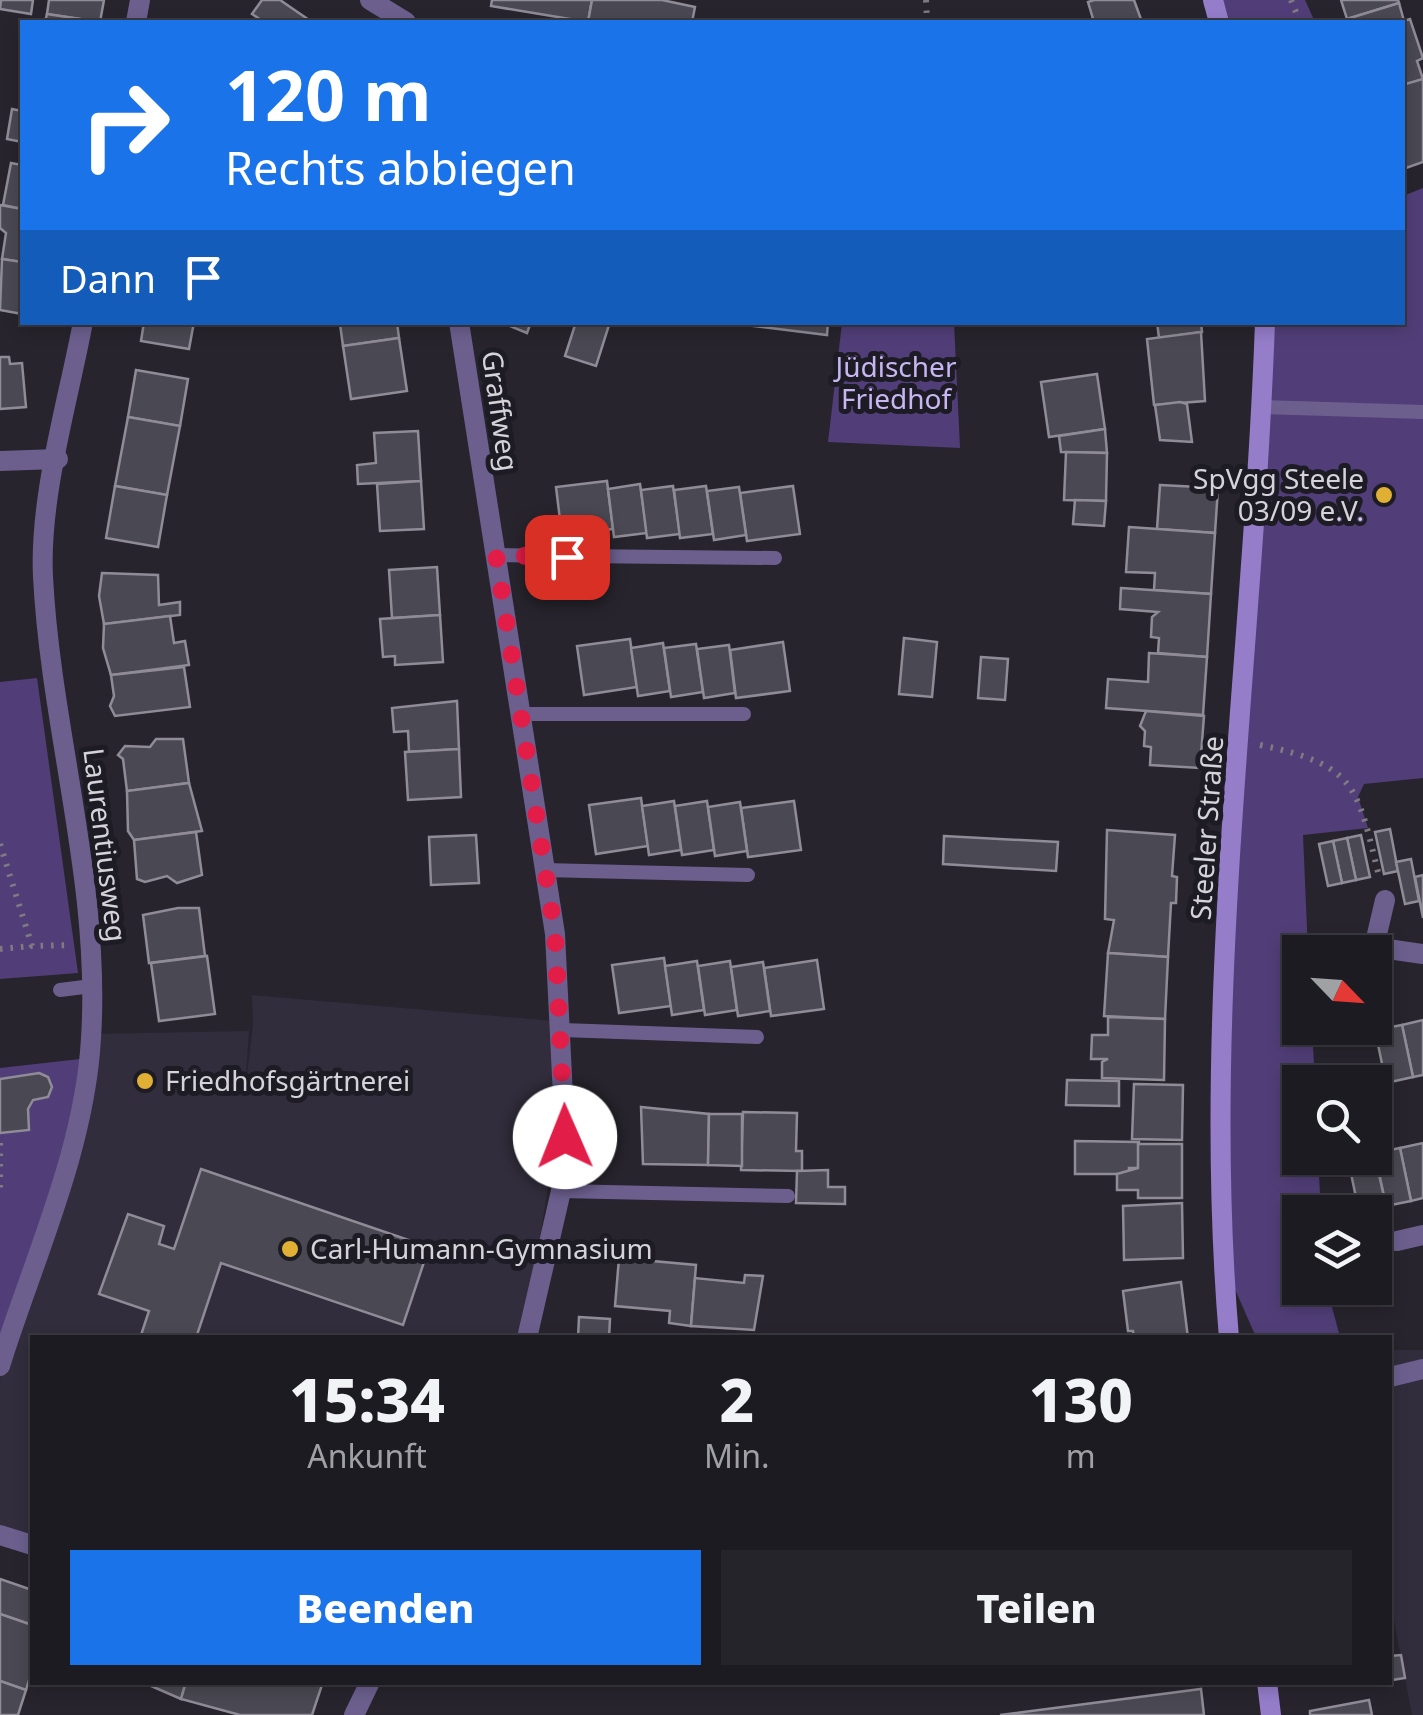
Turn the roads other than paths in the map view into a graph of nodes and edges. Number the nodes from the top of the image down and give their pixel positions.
1 (370, 0) edge
2 (403, 20) edge
3 (82, 325) edge
4 (459, 325) edge
5 (1264, 325) edge
6 (1262, 407) junction
7 (1423, 412) edge
8 (58, 458) junction
9 (0, 460) edge
10 (496, 555) junction
11 (775, 558) dead end
12 (520, 714) junction
13 (744, 714) dead end
14 (544, 870) junction
15 (748, 875) dead end
16 (1385, 900) road end
17 (1423, 954) edge
18 (92, 986) junction
19 (60, 990) dead end
20 (563, 1030) junction
21 (757, 1037) dead end
22 (561, 1191) junction
23 (788, 1196) dead end
24 (1423, 1235) edge
25 (1397, 1241) dead end
26 (528, 1335) edge
27 (1229, 1335) edge
28 (0, 1366) edge
29 (1423, 1369) edge
30 (1392, 1377) edge
31 (0, 1535) edge
32 (30, 1545) edge
33 (369, 1685) edge
34 (1267, 1685) edge
35 (354, 1715) edge
36 (1271, 1715) edge

1 - 2 street
3 - 8 street, Laurentiusweg
4 - 10 street, Graffweg
5 - 6 main road, Steeler Straße
6 - 7 lane
6 - 27 main road, Steeler Straße
8 - 9 street
8 - 18 street, Laurentiusweg
10 - 11 lane
10 - 12 street, Graffweg
12 - 13 lane
12 - 14 street, Graffweg
14 - 15 lane
14 - 20 street, Graffweg
16 - 17 street
18 - 19 lane
18 - 28 street, Laurentiusweg
20 - 21 lane
20 - 22 street, Graffweg
22 - 23 lane
22 - 26 street, Graffweg
24 - 25 street
29 - 30 street
31 - 32 street
33 - 35 street
34 - 36 main road

